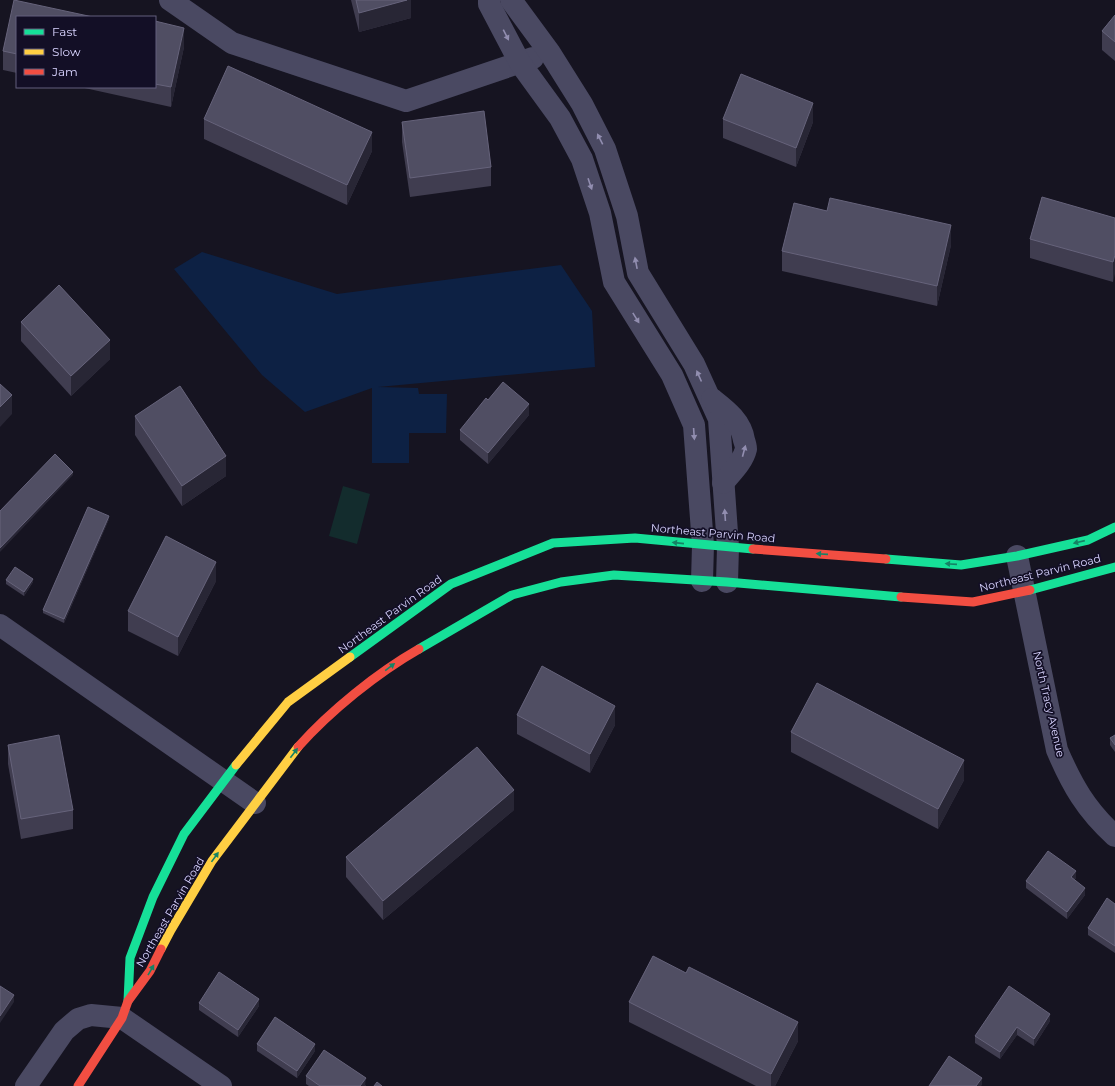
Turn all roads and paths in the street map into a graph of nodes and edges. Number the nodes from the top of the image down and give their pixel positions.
1 (170, 0) edge
2 (489, 0) edge
3 (511, 0) edge
4 (550, 53) junction
5 (520, 63) junction
6 (697, 472) junction
7 (723, 477) junction
8 (1115, 527) edge
9 (703, 545) junction
10 (728, 547) junction
11 (1016, 556) junction
12 (1115, 567) edge
13 (702, 581) junction
14 (727, 582) junction
15 (1024, 591) junction
16 (0, 625) edge
17 (223, 781) junction
18 (255, 804) junction
19 (1115, 836) edge
20 (125, 1010) junction
21 (26, 1086) edge
22 (78, 1086) edge
23 (221, 1086) edge

1 - 5 street
2 -> 5 street
3 - 4 street
4 - 5 street
7 -> 4 street
5 -> 6 street
6 - 7 street
6 - 9 street
10 -> 7 street
8 -> 11 main road, Northeast Parvin Road
9 - 10 main road, Northeast Parvin Road
9 - 13 street
9 -> 17 main road, Northeast Parvin Road
11 -> 10 main road, Northeast Parvin Road
10 - 14 street
11 - 15 street, North Tracy Avenue
12 - 15 main road, Northeast Parvin Road
13 - 14 main road, Northeast Parvin Road
18 -> 13 main road, Northeast Parvin Road
14 - 15 main road, Northeast Parvin Road
15 - 19 street, North Tracy Avenue
16 - 17 street
17 - 18 street
17 - 20 main road, Northeast Parvin Road
20 -> 18 main road, Northeast Parvin Road
20 - 21 street
20 - 22 main road, Northeast Parvin Road
20 - 23 street

